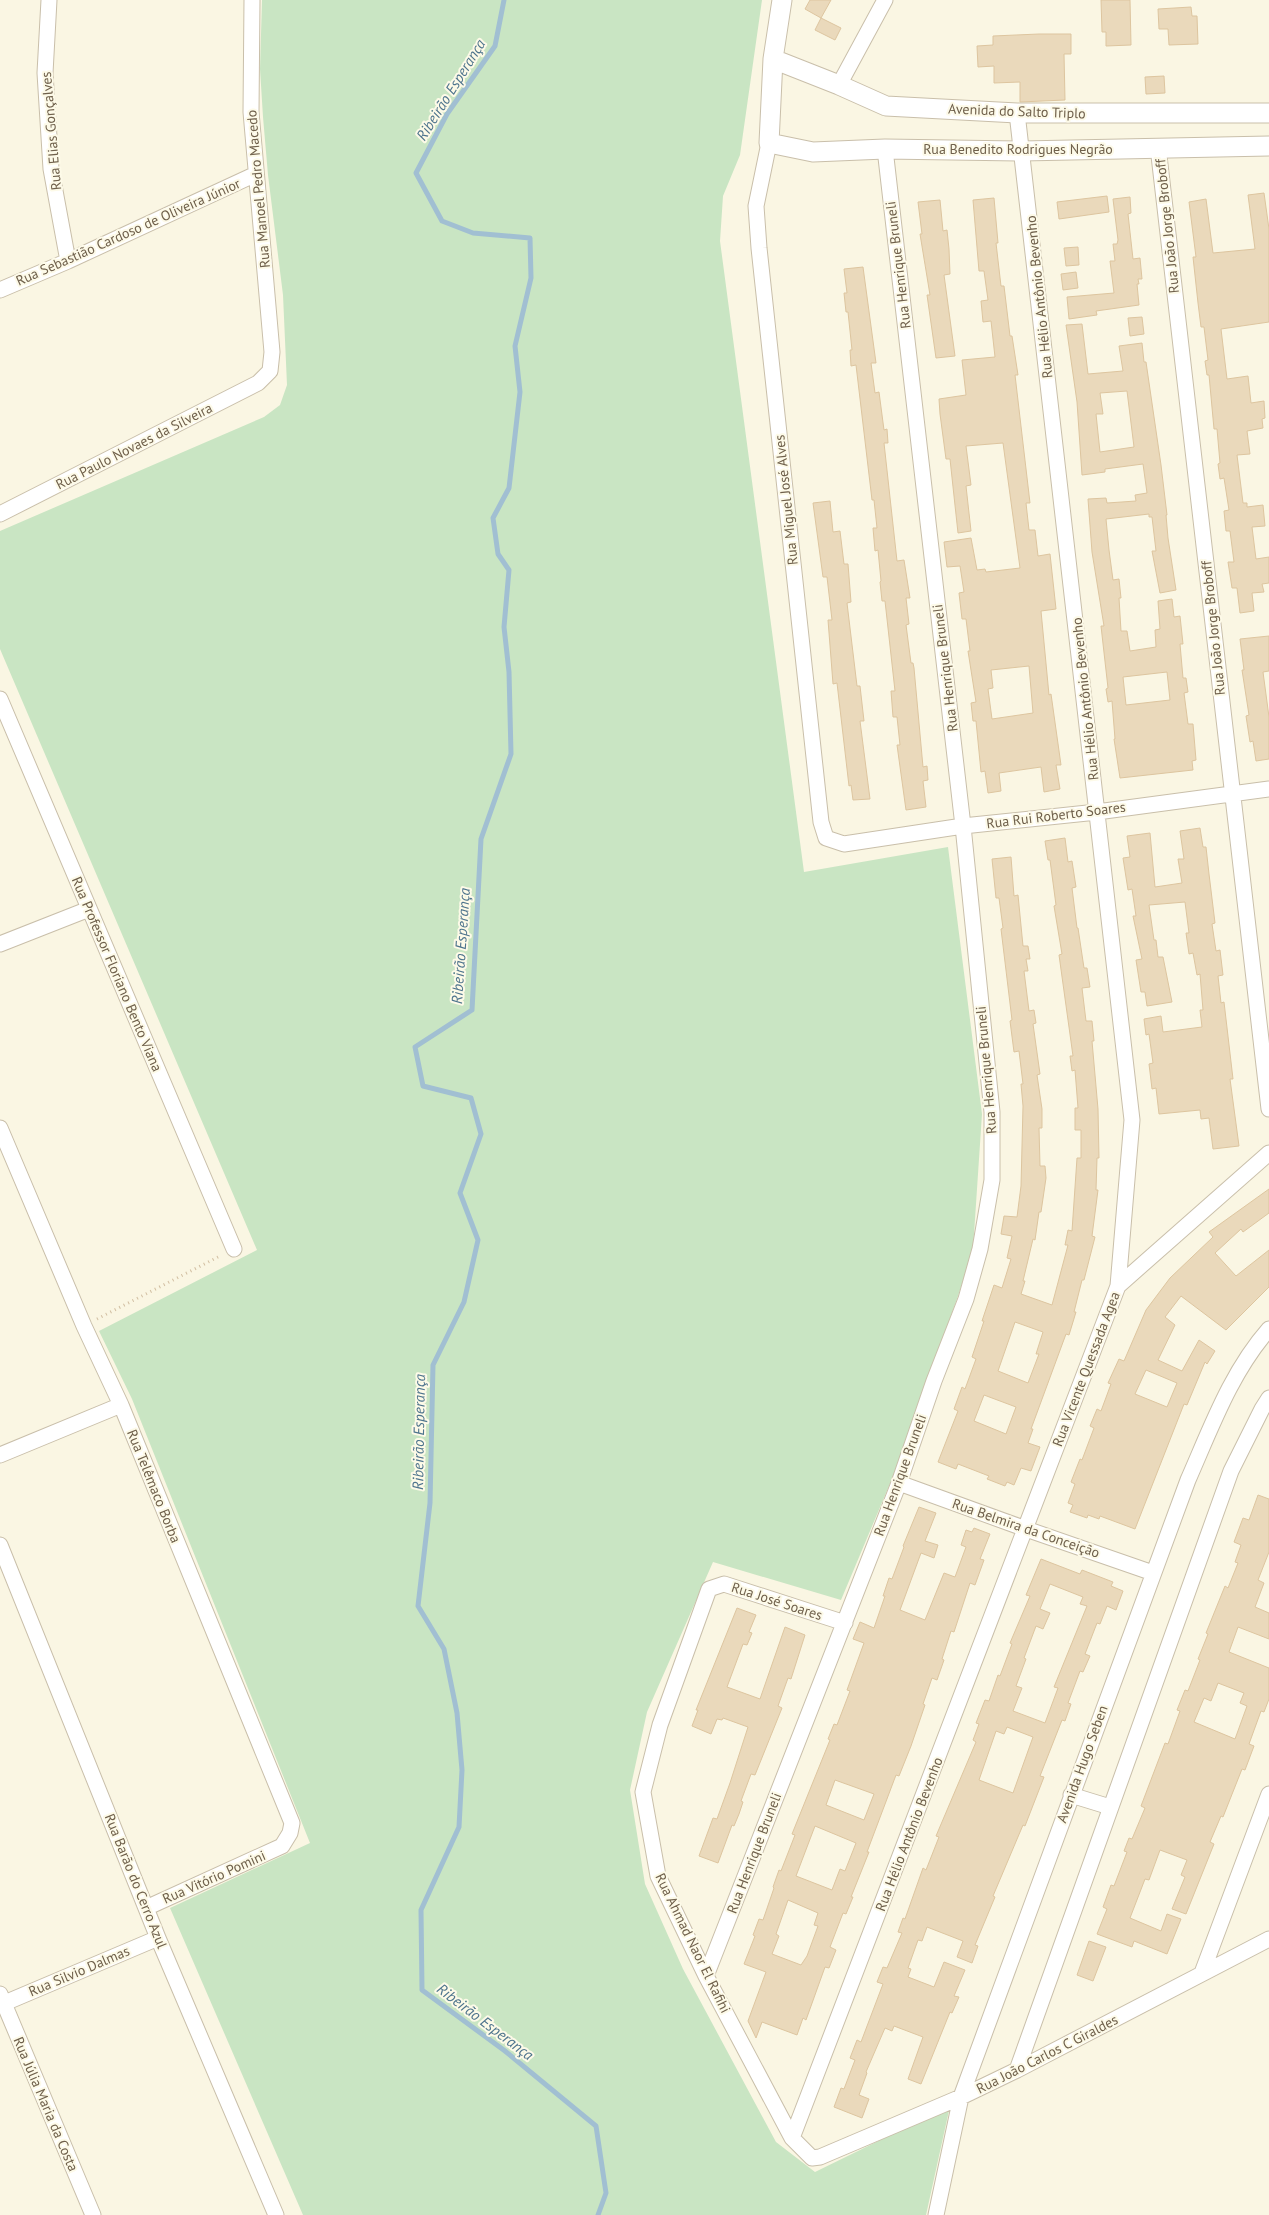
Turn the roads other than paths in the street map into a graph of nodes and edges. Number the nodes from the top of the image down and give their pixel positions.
1 (48, 0) edge
2 (252, 0) edge
3 (782, 0) edge
4 (884, 0) edge
5 (774, 59) junction
6 (839, 85) junction
7 (1269, 113) edge
8 (1017, 114) junction
9 (769, 143) junction
10 (1269, 146) edge
11 (1158, 147) junction
12 (884, 149) junction
13 (1022, 151) junction
14 (256, 174) junction
15 (68, 261) junction
16 (0, 290) edge
17 (267, 376) joint
18 (0, 514) edge
19 (0, 699) edge
20 (1269, 789) edge
21 (1231, 792) junction
22 (1097, 812) junction
23 (963, 826) junction
24 (844, 844) joint
25 (89, 908) junction
26 (0, 944) edge
27 (1269, 1109) edge
28 (0, 1128) edge
29 (1269, 1153) edge
30 (234, 1249) road end
31 (1118, 1286) junction
32 (1269, 1329) edge
33 (1269, 1398) edge
34 (121, 1404) junction
35 (0, 1455) edge
36 (899, 1483) junction
37 (1026, 1529) junction
38 (0, 1545) edge
39 (1154, 1573) junction
40 (709, 1588) joint
41 (845, 1623) junction
42 (1269, 1794) edge
43 (1071, 1795) junction
44 (1110, 1807) junction
45 (282, 1846) joint
46 (146, 1908) junction
47 (158, 1938) junction
48 (1269, 1939) edge
49 (1202, 1974) junction
50 (706, 1976) junction
51 (1, 2001) edge
52 (1017, 2070) junction
53 (961, 2097) junction
54 (792, 2138) junction
55 (820, 2157) joint
56 (93, 2215) edge
57 (276, 2215) edge
58 (936, 2215) edge

1 - 15 street, Rua Elias Gonçalves
2 - 14 street, Rua Manoel Pedro Macedo
3 - 5 street
4 - 6 street
5 - 6 street, Avenida do Salto Triplo
5 - 9 street
6 - 8 street, Avenida do Salto Triplo
7 - 8 street, Avenida do Salto Triplo
8 - 13 street, Rua Hélio Antônio Bevenho
9 - 12 street, Rua Benedito Rodrigues Negrão
9 - 24 street, Rua Miguel José Alves
10 - 11 street, Rua Benedito Rodrigues Negrão
11 - 13 street, Rua Benedito Rodrigues Negrão
11 - 21 street, Rua João Jorge Broboff
12 - 13 street, Rua Benedito Rodrigues Negrão
12 - 23 street, Rua Henrique Bruneli
13 - 22 street, Rua Hélio Antônio Bevenho
14 - 15 street, Rua Sebastião Cardoso de Oliveira Júnior
14 - 17 street, Rua Manoel Pedro Macedo
15 - 16 street, Rua Sebastião Cardoso de Oliveira Júnior
17 - 18 street, Rua Paulo Novaes da Silveira
19 - 25 street, Rua Professor Floriano Bento Viana
20 - 21 street, Rua Rui Roberto Soares
21 - 22 street, Rua Rui Roberto Soares
21 - 27 street, Rua João Jorge Broboff
22 - 23 street, Rua Rui Roberto Soares
22 - 31 street, Rua Hélio Antônio Bevenho
23 - 24 street, Rua Rui Roberto Soares
23 - 36 street, Rua Henrique Bruneli
25 - 26 street
25 - 30 street, Rua Professor Floriano Bento Viana
28 - 34 street, Rua Telêmaco Borba
29 - 31 street, Rua Vicente Quessada Agea
31 - 37 street, Rua Vicente Quessada Agea
32 - 39 street, Avenida Hugo Seben
33 - 44 street
34 - 35 street
34 - 45 street, Rua Telêmaco Borba
36 - 37 street, Rua Belmira da Conceição
36 - 41 street, Rua Henrique Bruneli
37 - 39 street, Rua Belmira da Conceição
37 - 54 street, Rua Hélio Antônio Bevenho
38 - 46 street, Rua Barão do Cerro Azul
39 - 43 street, Avenida Hugo Seben
40 - 41 street, Rua José Soares
40 - 50 street, Rua Ahmad Naor El Rafihi
41 - 50 street, Rua Henrique Bruneli
42 - 49 street
43 - 44 street
43 - 53 street, Avenida Hugo Seben
44 - 52 street
45 - 46 street, Rua Vitório Pomini
46 - 47 street, Rua Barão do Cerro Azul
47 - 51 street, Rua Silvio Dalmas
47 - 57 street, Rua Barão do Cerro Azul
48 - 49 street, Rua João Carlos C Giraldes
49 - 52 street, Rua João Carlos C Giraldes
50 - 54 street, Rua Ahmad Naor El Rafihi
51 - 56 street, Rua Júlia Maria da Costa
52 - 53 street, Rua João Carlos C Giraldes
53 - 55 street, Rua João Carlos C Giraldes
53 - 58 street, Avenida Hugo Seben
54 - 55 street, Rua Ahmad Naor El Rafihi

